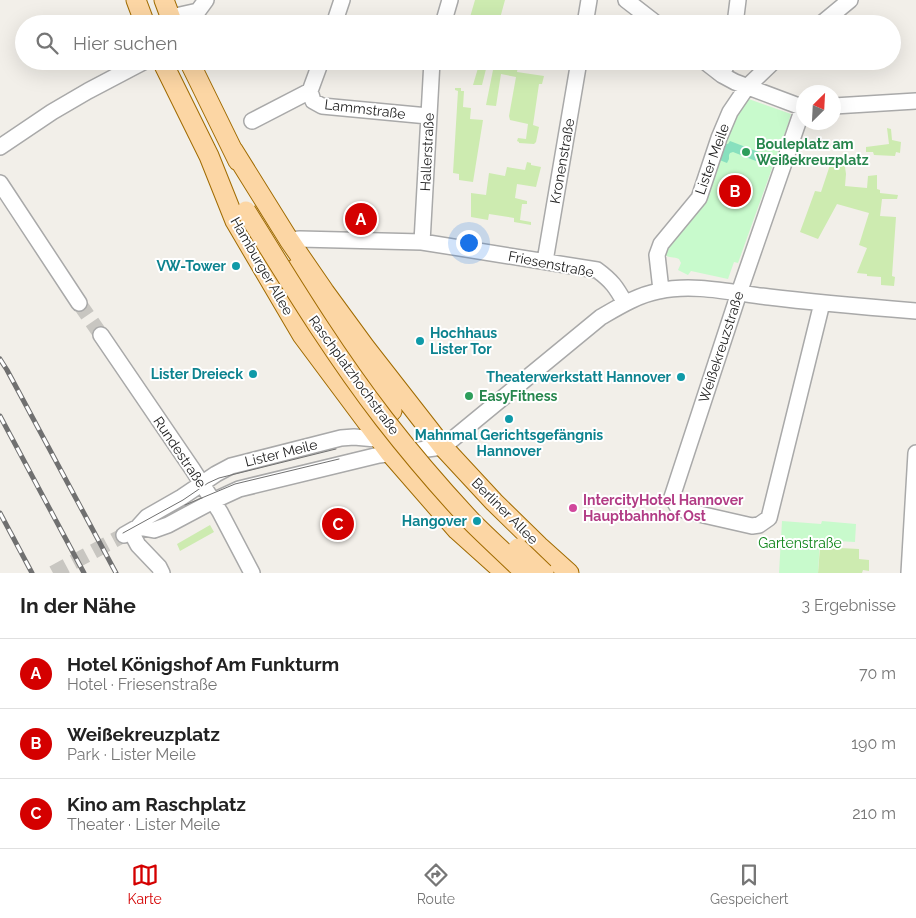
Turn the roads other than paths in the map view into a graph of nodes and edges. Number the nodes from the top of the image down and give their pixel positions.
1 (136, 0) edge
2 (206, 0) edge
3 (342, 0) edge
4 (450, 0) edge
5 (589, 0) edge
6 (626, 0) edge
7 (738, 0) edge
8 (850, 0) edge
9 (169, 14) edge
10 (142, 15) edge
11 (337, 15) edge
12 (446, 15) edge
13 (586, 15) edge
14 (645, 15) edge
15 (736, 15) edge
16 (832, 15) edge
17 (128, 70) edge
18 (166, 70) edge
19 (193, 70) edge
20 (317, 70) edge
21 (431, 70) edge
22 (577, 70) edge
23 (715, 70) edge
24 (724, 70) edge
25 (765, 70) edge
26 (722, 76) junction
27 (747, 87) junction
28 (310, 91) junction
29 (916, 101) edge
30 (796, 105) edge
31 (841, 106) edge
32 (428, 116) junction
33 (252, 121) dead end
34 (796, 128) edge
35 (0, 147) edge
36 (233, 150) junction
37 (209, 156) junction
38 (0, 183) edge
39 (252, 207) junction
40 (289, 240) junction
41 (422, 242) junction
42 (545, 262) junction
43 (661, 290) junction
44 (738, 293) junction
45 (79, 303) tunnel mouth
46 (625, 303) junction
47 (822, 303) junction
48 (916, 312) edge
49 (101, 335) tunnel mouth
50 (353, 404) junction
51 (341, 438) junction
52 (385, 446) junction
53 (443, 447) junction
54 (916, 453) edge
55 (202, 484) junction
56 (213, 501) junction
57 (131, 531) junction
58 (162, 573) edge
59 (252, 573) edge
60 (505, 573) edge
61 (525, 573) edge
62 (544, 573) edge
63 (569, 573) edge
64 (909, 573) edge

1 - 10 main road
2 - 9 street
3 - 11 street
4 - 12 street
5 - 13 street
6 - 14 street
7 - 15 street
8 - 16 street
17 - 35 street
18 - 37 main road, Hamburger Allee
19 - 36 main road, Hamburger Allee
20 - 28 street
21 - 32 street, Hallerstraße
22 - 42 street, Kronenstraße
23 - 26 street
24 - 26 street
25 - 27 street, Lister Meile
26 - 27 street
27 - 30 street
27 - 43 street, Lister Meile
28 - 32 street, Lammstraße
28 - 33 street
29 - 31 street
32 - 41 street, Hallerstraße
34 - 44 street, Weißekreuzstraße
36 - 39 main road, Hamburger Allee
36 - 40 main road, Hamburger Allee
37 - 39 main road, Raschplatzhochstraße
37 - 50 main road, Hamburger Allee
38 - 45 street
39 - 61 main road, Raschplatzhochstraße, bridge
39 - 62 main road, Raschplatzhochstraße, bridge
40 - 41 street, Friesenstraße
40 - 53 main road, Hamburger Allee
41 - 42 street, Friesenstraße
42 - 46 street, Friesenstraße
43 - 44 street
43 - 46 street
44 - 47 street
44 - 47 street, Weißekreuzstraße
46 - 53 street
47 - 48 street
49 - 55 street, Rundestraße
50 - 51 street
50 - 52 main road, Hamburger Allee
51 - 52 street, Lister Meile
51 - 55 street, Lister Meile
52 - 53 street, Lister Meile
52 - 56 street, Lister Meile
52 - 60 main road
53 - 63 main road, Berliner Allee
54 - 64 street
55 - 56 street, Rundestraße
55 - 57 street, Lister Meile
56 - 57 street, Lister Meile
56 - 59 street, Rundestraße
57 - 58 street

